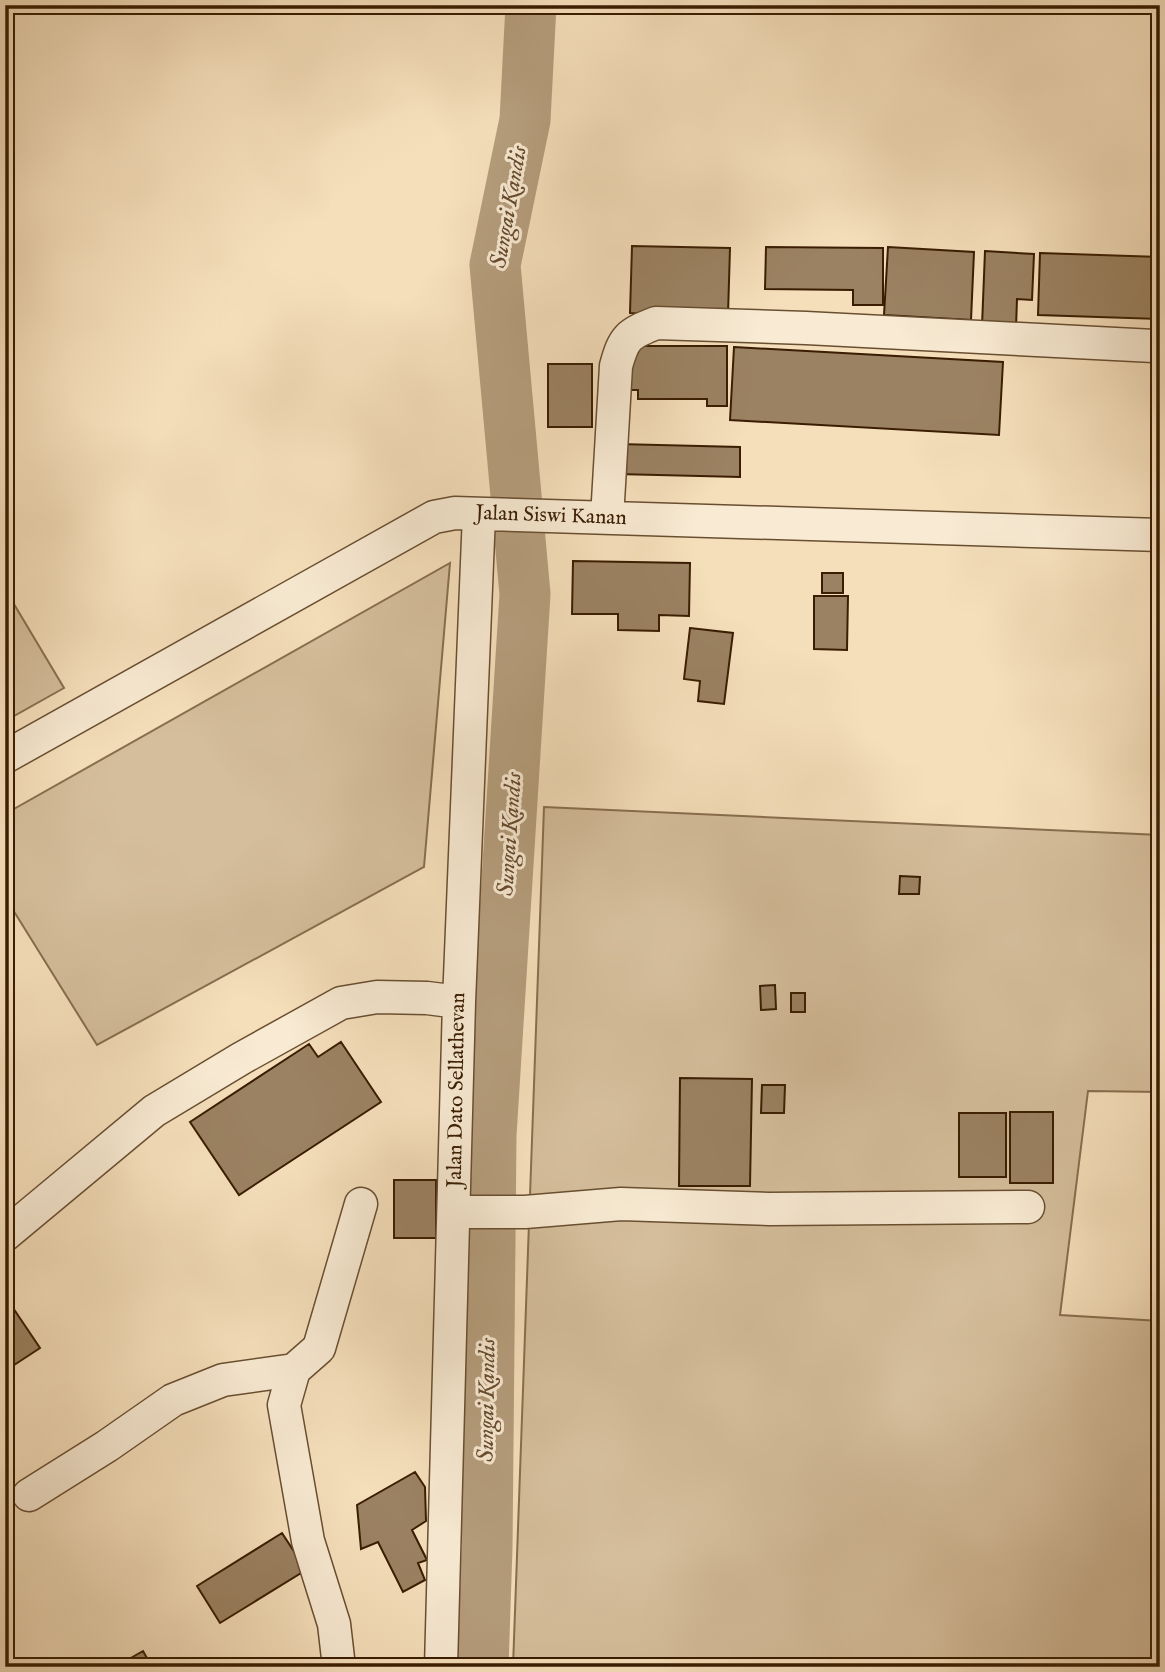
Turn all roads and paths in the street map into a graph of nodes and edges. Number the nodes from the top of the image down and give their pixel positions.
1 (1160, 349) edge
2 (486, 514) junction
3 (607, 518) junction
4 (1160, 535) edge
5 (5, 757) edge
6 (459, 1002) junction
7 (361, 1204) dead end
8 (1028, 1207) dead end
9 (463, 1211) junction
10 (5, 1235) edge
11 (294, 1370) junction
12 (29, 1495) dead end
13 (339, 1667) edge
14 (441, 1667) edge

1 - 3 street
2 - 3 street, Jalan Siswi Kanan
2 - 5 street, Jalan Siswi Kanan
2 - 6 street, Jalan Dato Sellathevan
3 - 4 street, Jalan Siswi Kanan
6 - 9 street, Jalan Dato Sellathevan
6 - 10 street
7 - 11 street
8 - 9 street
9 - 14 street, Jalan Dato Sellathevan
11 - 12 street
11 - 13 street

